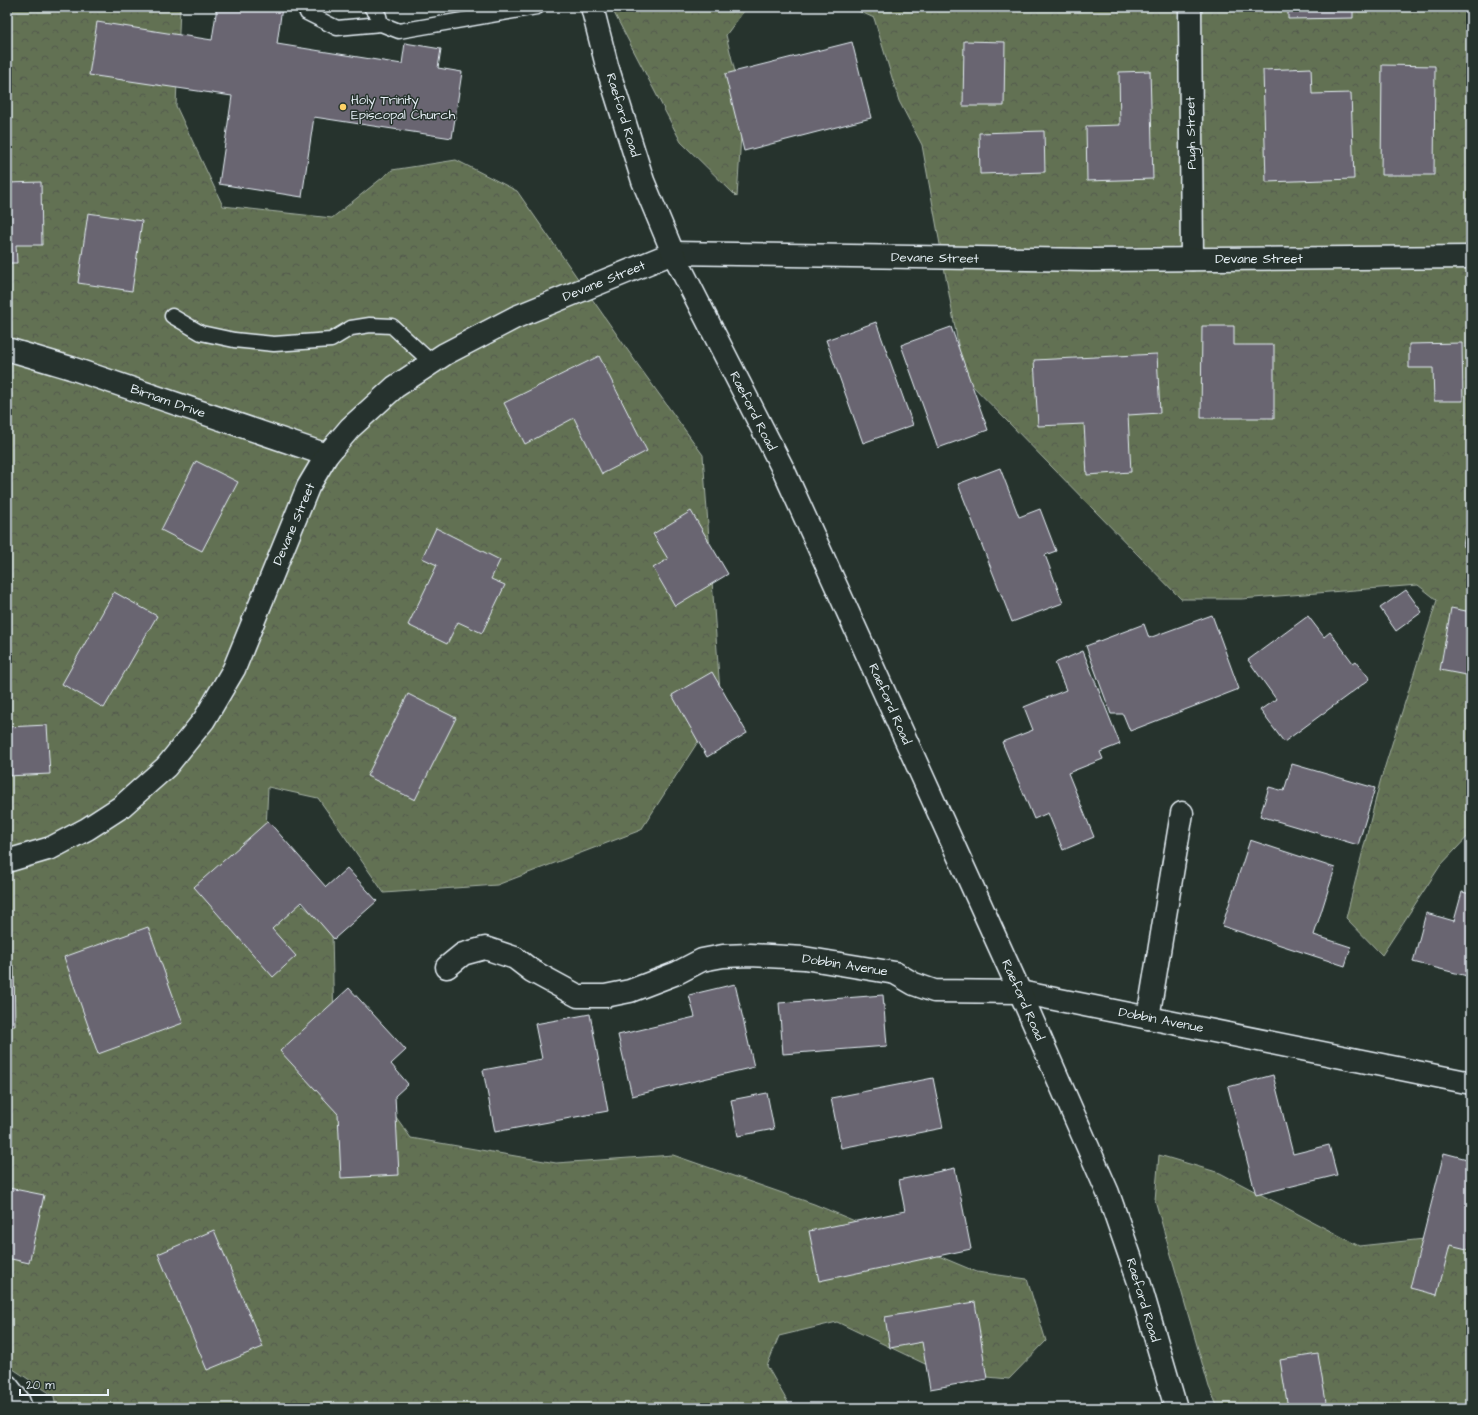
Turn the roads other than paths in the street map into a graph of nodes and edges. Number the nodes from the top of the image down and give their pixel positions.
1 (305, 7) edge
2 (371, 7) edge
3 (537, 7) edge
4 (592, 7) edge
5 (1190, 7) edge
6 (381, 24) junction
7 (673, 253) junction
8 (1471, 257) edge
9 (1192, 259) junction
10 (172, 316) dead end
11 (7, 349) edge
12 (432, 363) junction
13 (327, 455) junction
14 (1182, 813) dead end
15 (7, 861) edge
16 (447, 967) dead end
17 (1020, 992) junction
18 (1148, 1018) junction
19 (1471, 1083) edge
20 (7, 1386) edge
21 (21, 1408) edge
22 (1176, 1408) edge

1 - 6 lane
2 - 6 lane
3 - 6 lane
4 - 7 street, Raeford Road
5 - 9 street, Pugh Street
7 - 9 street, Devane Street
7 - 12 street, Devane Street
7 - 17 street, Raeford Road
8 - 9 street, Devane Street
10 - 12 lane
11 - 13 street, Birnam Drive
12 - 13 street, Devane Street
13 - 15 street, Devane Street
14 - 18 street
16 - 17 street, Dobbin Avenue
17 - 18 street, Dobbin Avenue
17 - 22 street, Raeford Road
18 - 19 street, Dobbin Avenue
20 - 21 street

